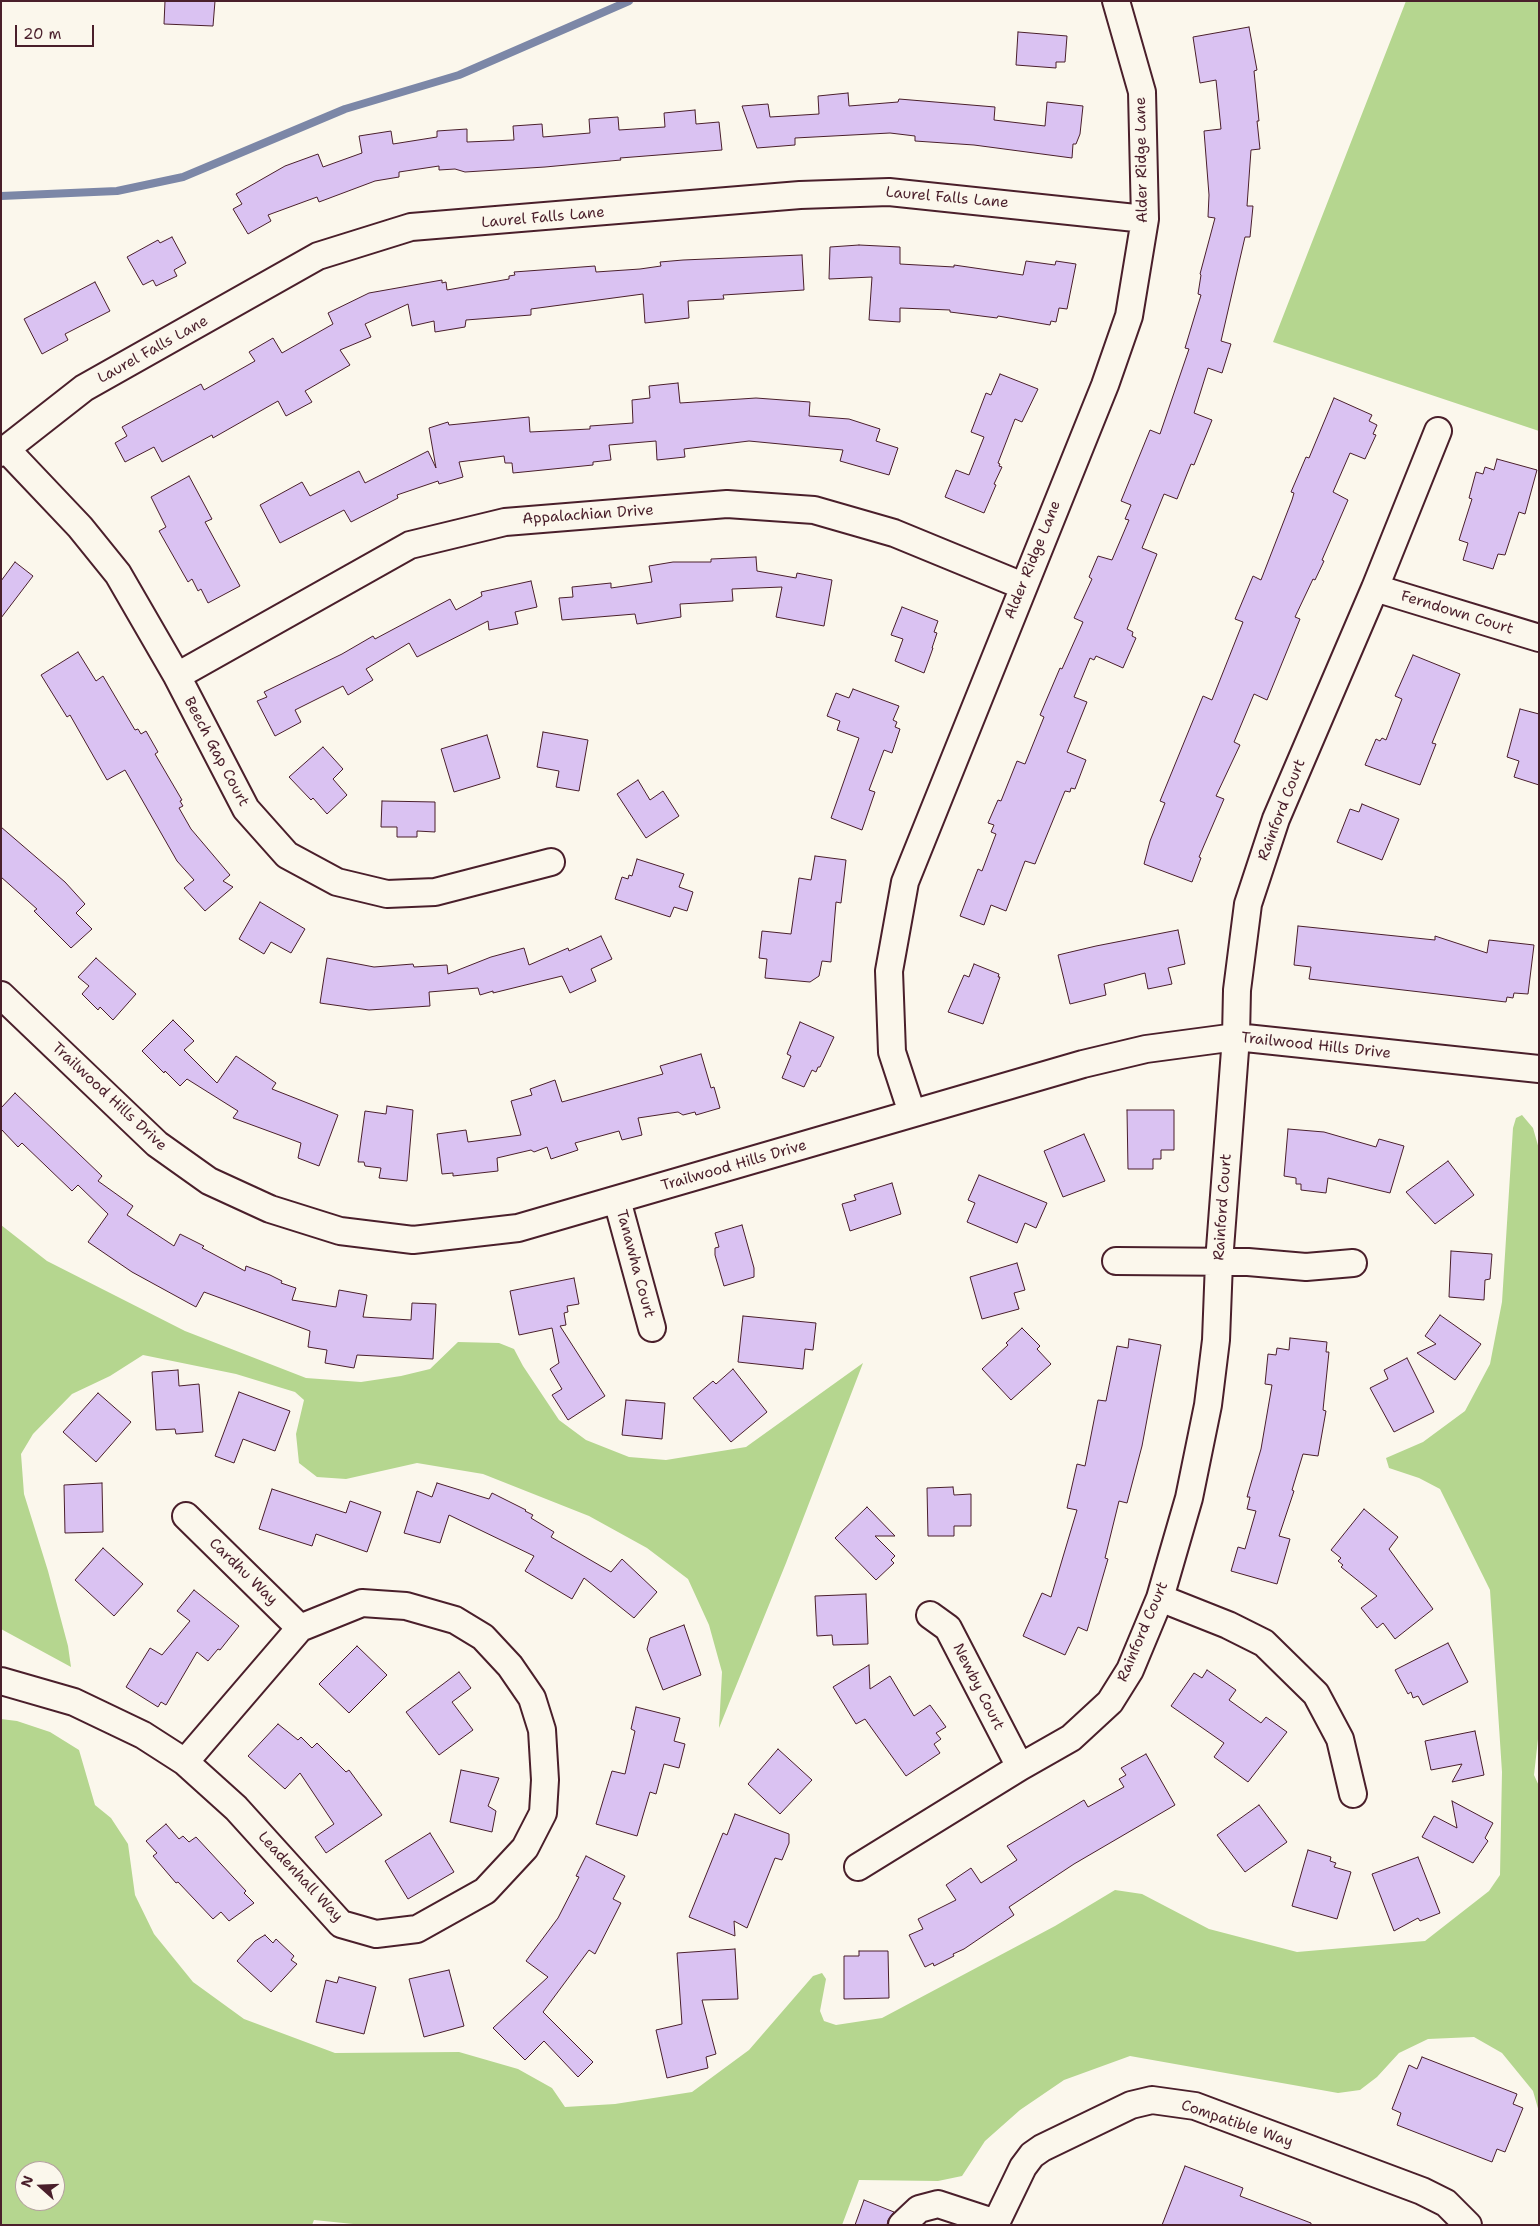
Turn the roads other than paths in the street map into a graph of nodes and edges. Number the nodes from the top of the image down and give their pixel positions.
1 (1116, 1) edge
2 (1145, 219) junction
3 (1438, 431) dead end
4 (3, 451) edge
5 (1023, 586) junction
6 (1375, 588) junction
7 (1539, 638) edge
8 (177, 676) junction
9 (550, 862) dead end
10 (1, 995) edge
11 (1236, 1037) junction
12 (1539, 1069) edge
13 (912, 1113) junction
14 (617, 1200) junction
15 (1116, 1261) dead end
16 (1218, 1262) junction
17 (1353, 1263) dead end
18 (652, 1328) dead end
19 (186, 1516) dead end
20 (1160, 1598) junction
21 (930, 1615) dead end
22 (300, 1628) junction
23 (1, 1681) edge
24 (185, 1762) junction
25 (1020, 1767) junction
26 (1353, 1794) dead end
27 (858, 1867) dead end
28 (902, 2225) edge
29 (1468, 2225) edge

1 - 2 street, Alder Ridge Lane
2 - 4 street, Laurel Falls Lane
2 - 5 street, Alder Ridge Lane
3 - 6 street, Rainford Court
4 - 8 street, Beech Gap Court
5 - 8 street, Appalachian Drive
5 - 13 street, Alder Ridge Lane
6 - 7 street, Ferndown Court
6 - 11 street, Rainford Court
8 - 9 street, Beech Gap Court
10 - 14 street, Trailwood Hills Drive
11 - 12 street, Trailwood Hills Drive
11 - 13 street, Trailwood Hills Drive
11 - 16 street, Rainford Court
13 - 14 street, Trailwood Hills Drive
14 - 18 street, Tanawha Court
15 - 16 street
16 - 17 street
16 - 20 street, Rainford Court
19 - 22 street, Cardhu Way
20 - 25 street, Rainford Court
20 - 26 street
21 - 25 street, Newby Court
22 - 24 street, Leadenhall Way
22 - 24 street, Leadenhall Way
23 - 24 street, Leadenhall Way
25 - 27 street, Rainford Court
28 - 29 street, Compatible Way

